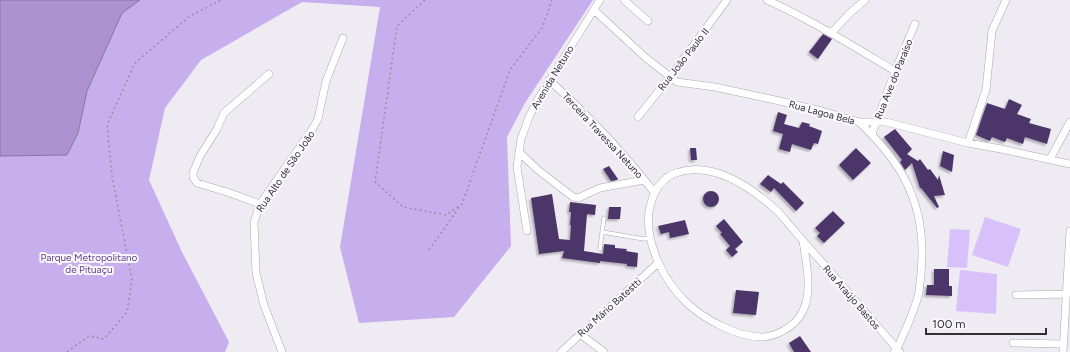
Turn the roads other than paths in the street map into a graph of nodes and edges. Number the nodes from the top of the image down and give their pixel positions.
1 (600, 0) edge
2 (624, 0) edge
3 (727, 0) edge
4 (767, 0) edge
5 (865, 0) edge
6 (1006, 0) edge
7 (594, 10) junction
8 (648, 21) dead end
9 (916, 24) dead end
10 (831, 33) junction
11 (343, 38) dead end
12 (895, 71) junction
13 (269, 74) dead end
14 (670, 77) junction
15 (549, 80) junction
16 (638, 117) dead end
17 (876, 121) junction
18 (858, 122) junction
19 (1070, 122) edge
20 (872, 134) junction
21 (968, 143) junction
22 (519, 152) junction
23 (1050, 159) junction
24 (1070, 164) edge
25 (644, 180) junction
26 (654, 192) junction
27 (260, 204) junction
28 (604, 218) dead end
29 (527, 230) dead end
30 (1070, 231) edge
31 (602, 232) junction
32 (651, 238) junction
33 (803, 241) junction
34 (1070, 242) edge
35 (600, 249) dead end
36 (658, 263) junction
37 (1067, 294) junction
38 (1016, 295) dead end
39 (580, 334) junction
40 (1013, 343) dead end
41 (1063, 344) junction
42 (897, 351) edge
43 (282, 352) edge
44 (561, 352) edge
45 (604, 352) edge
46 (1063, 352) edge

1 - 7 street, Avenida Netuno
2 - 8 street
3 - 14 street, Rua João Paulo II
4 - 10 street
5 - 10 street
6 - 21 street
7 - 14 street, Rua Lagoa Bela
7 - 15 street, Avenida Netuno
9 - 12 street, Rua Ave do Paraíso
10 - 12 street
11 - 27 street, Rua Alto de São João
12 - 17 street, Rua Ave do Paraíso
13 - 27 street
14 - 16 street, Rua João Paulo II
14 - 18 street, Rua Lagoa Bela
15 - 22 street, Avenida Netuno
15 - 25 street, Terceira Travessa Netuno
17 - 18 street, Rua Lagoa Bela
17 - 20 street, Rua Ave do Paraíso
17 - 21 street, Rua Lagoa Bela
18 - 20 street
19 - 23 street
20 - 42 street
21 - 23 street, Rua Lagoa Bela
22 - 25 street
22 - 29 street, Avenida Netuno
23 - 24 street, Rua Lagoa Bela
25 - 26 street, Terceira Travessa Netuno
26 - 32 street, Rua Araújo Bastos
26 - 33 street, Rua Araújo Bastos
27 - 43 street, Rua Alto de São João
28 - 31 lane
30 - 34 street
31 - 32 lane
31 - 35 lane
32 - 36 street, Rua Araújo Bastos
33 - 36 street, Rua Araújo Bastos
33 - 42 street, Rua Araújo Bastos
34 - 37 street
36 - 39 street, Rua Mário Batestti
37 - 38 street
37 - 41 street
39 - 44 street, Rua Mário Batestti
39 - 45 street
40 - 41 street
41 - 46 street

